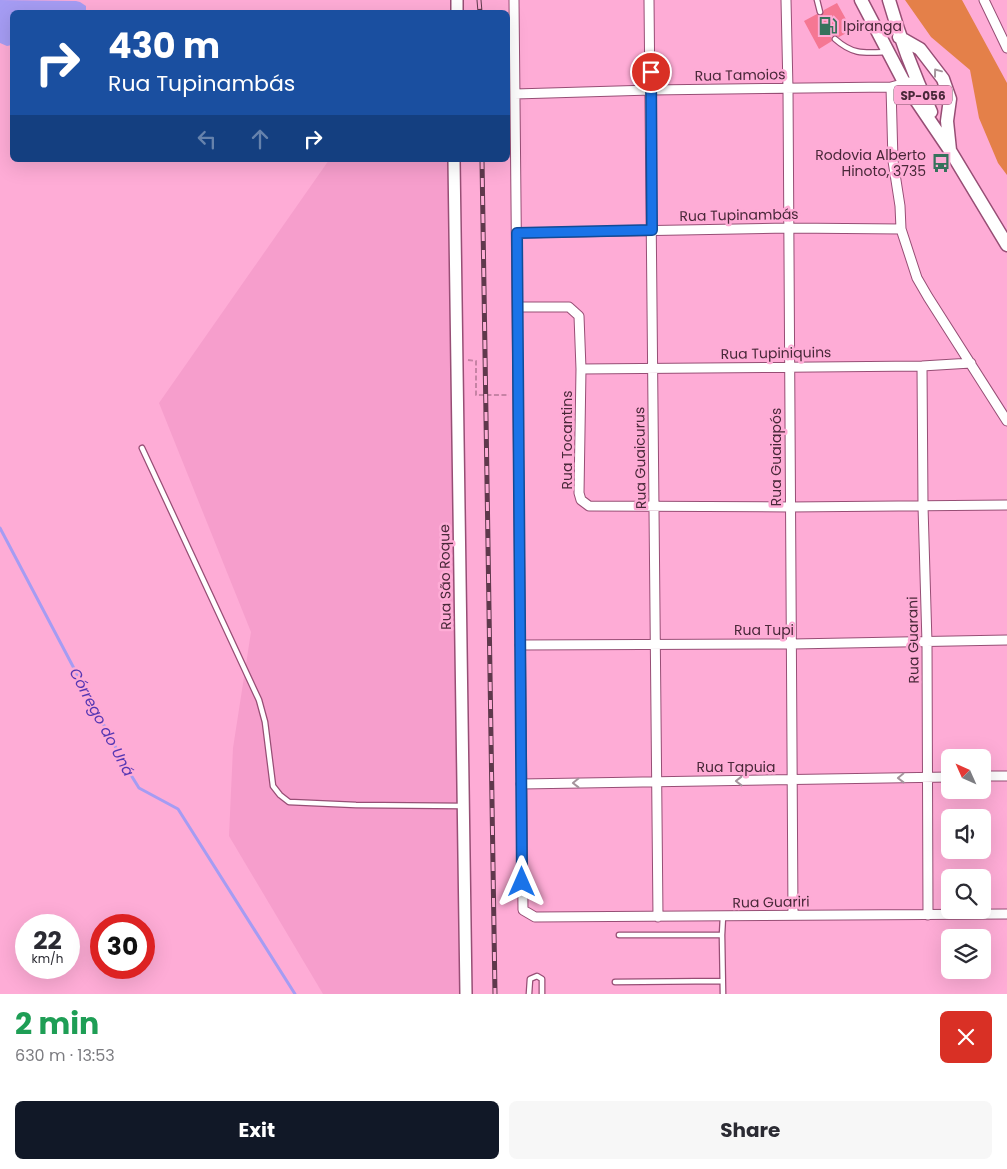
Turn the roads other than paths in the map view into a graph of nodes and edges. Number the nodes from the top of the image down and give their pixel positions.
1 (514, 0) edge
2 (649, 0) edge
3 (786, 0) edge
4 (817, 0) edge
5 (861, 0) edge
6 (889, 0) edge
7 (984, 0) edge
8 (820, 12) dead end
9 (899, 37) junction
10 (835, 39) dead end
11 (1007, 48) edge
12 (888, 52) junction
13 (910, 82) junction
14 (891, 87) junction
15 (788, 89) junction
16 (651, 90) junction
17 (515, 94) junction
18 (950, 152) junction
19 (454, 162) edge
20 (788, 228) junction
21 (901, 229) junction
22 (652, 230) junction
23 (517, 233) junction
24 (1007, 245) edge
25 (518, 307) junction
26 (971, 363) junction
27 (922, 366) junction
28 (789, 367) junction
29 (653, 368) junction
30 (581, 369) junction
31 (1007, 421) edge
32 (142, 448) dead end
33 (1007, 504) edge
34 (922, 506) junction
35 (655, 507) junction
36 (790, 507) junction
37 (1007, 640) edge
38 (928, 643) junction
39 (655, 644) junction
40 (792, 644) junction
41 (520, 645) junction
42 (991, 776) edge
43 (1007, 776) edge
44 (941, 777) edge
45 (928, 778) junction
46 (658, 781) junction
47 (793, 781) junction
48 (521, 784) junction
49 (464, 806) junction
50 (1007, 914) edge
51 (793, 915) junction
52 (928, 915) junction
53 (658, 916) junction
54 (723, 916) junction
55 (619, 935) dead end
56 (722, 935) junction
57 (615, 982) dead end
58 (722, 982) junction
59 (466, 994) edge
60 (530, 994) edge
61 (542, 994) edge
62 (723, 994) edge

1 - 17 street
2 - 16 street, Rua Guaicurus
3 - 15 street, Rua Guaiapós
4 - 8 lane
5 - 12 main road, SP-056
6 - 9 main road, SP-056
7 - 11 street
9 - 13 main road, SP-056
18 -> 9 main road
10 - 12 lane
12 - 13 main road, SP-056
13 - 14 street, Rua Tamoios
13 - 18 main road, SP-056
14 - 15 street, Rua Tamoios
14 - 21 street
15 - 16 street, Rua Tamoios
15 - 20 street, Rua Guaiapós
16 - 17 street, Rua Tamoios
16 - 22 street, Rua Guaicurus
17 - 23 street
18 - 24 main road, SP-056
19 - 49 street, Rua São Roque
20 - 21 street, Rua Tupinambás
20 - 22 street, Rua Tupinambás
20 - 28 street, Rua Guaiapós
21 - 26 street
22 - 23 street, Rua Tupinambás
22 - 29 street, Rua Guaicurus
23 - 25 street
25 - 30 street, Rua Tocantins
25 - 41 street
26 - 27 street, Rua Tupiniquins
26 - 31 street
27 - 28 street, Rua Tupiniquins
27 - 34 street, Rua Guarani
28 - 29 street, Rua Tupiniquins
28 - 36 street, Rua Guaiapós
29 - 30 street, Rua Tupiniquins
29 - 35 street, Rua Guaicurus
30 - 35 street, Rua Tocantins
32 - 49 lane
33 - 34 street, Rua Tocantins
34 - 36 street, Rua Tocantins
34 - 38 street, Rua Guarani
35 - 36 street, Rua Tocantins
35 - 39 street, Rua Guaicurus
36 - 40 street, Rua Guaiapós
37 - 38 street, Rua Tupi
38 - 40 street, Rua Tupi
38 - 45 street, Rua Guarani
39 - 40 street, Rua Tupi
39 - 41 street, Rua Tupi
39 - 46 street, Rua Guaicurus
40 - 47 street, Rua Guaiapós
41 - 48 street
42 - 43 street
44 - 45 street, Rua Tapuia
45 -> 47 street, Rua Tapuia
45 - 52 street, Rua Guarani
47 -> 46 street, Rua Tapuia
46 -> 48 street, Rua Tapuia
46 - 53 street, Rua Guaicurus
47 - 51 street, Rua Guaiapós
48 - 53 street, Rua Guariri
49 - 59 street, Rua São Roque
50 - 52 street, Rua Guariri
51 - 52 street, Rua Guariri
51 - 54 street, Rua Guariri
53 - 54 street, Rua Guariri
54 - 56 lane
55 - 56 lane
56 - 58 lane
57 - 58 lane
58 - 62 lane
60 - 61 lane

